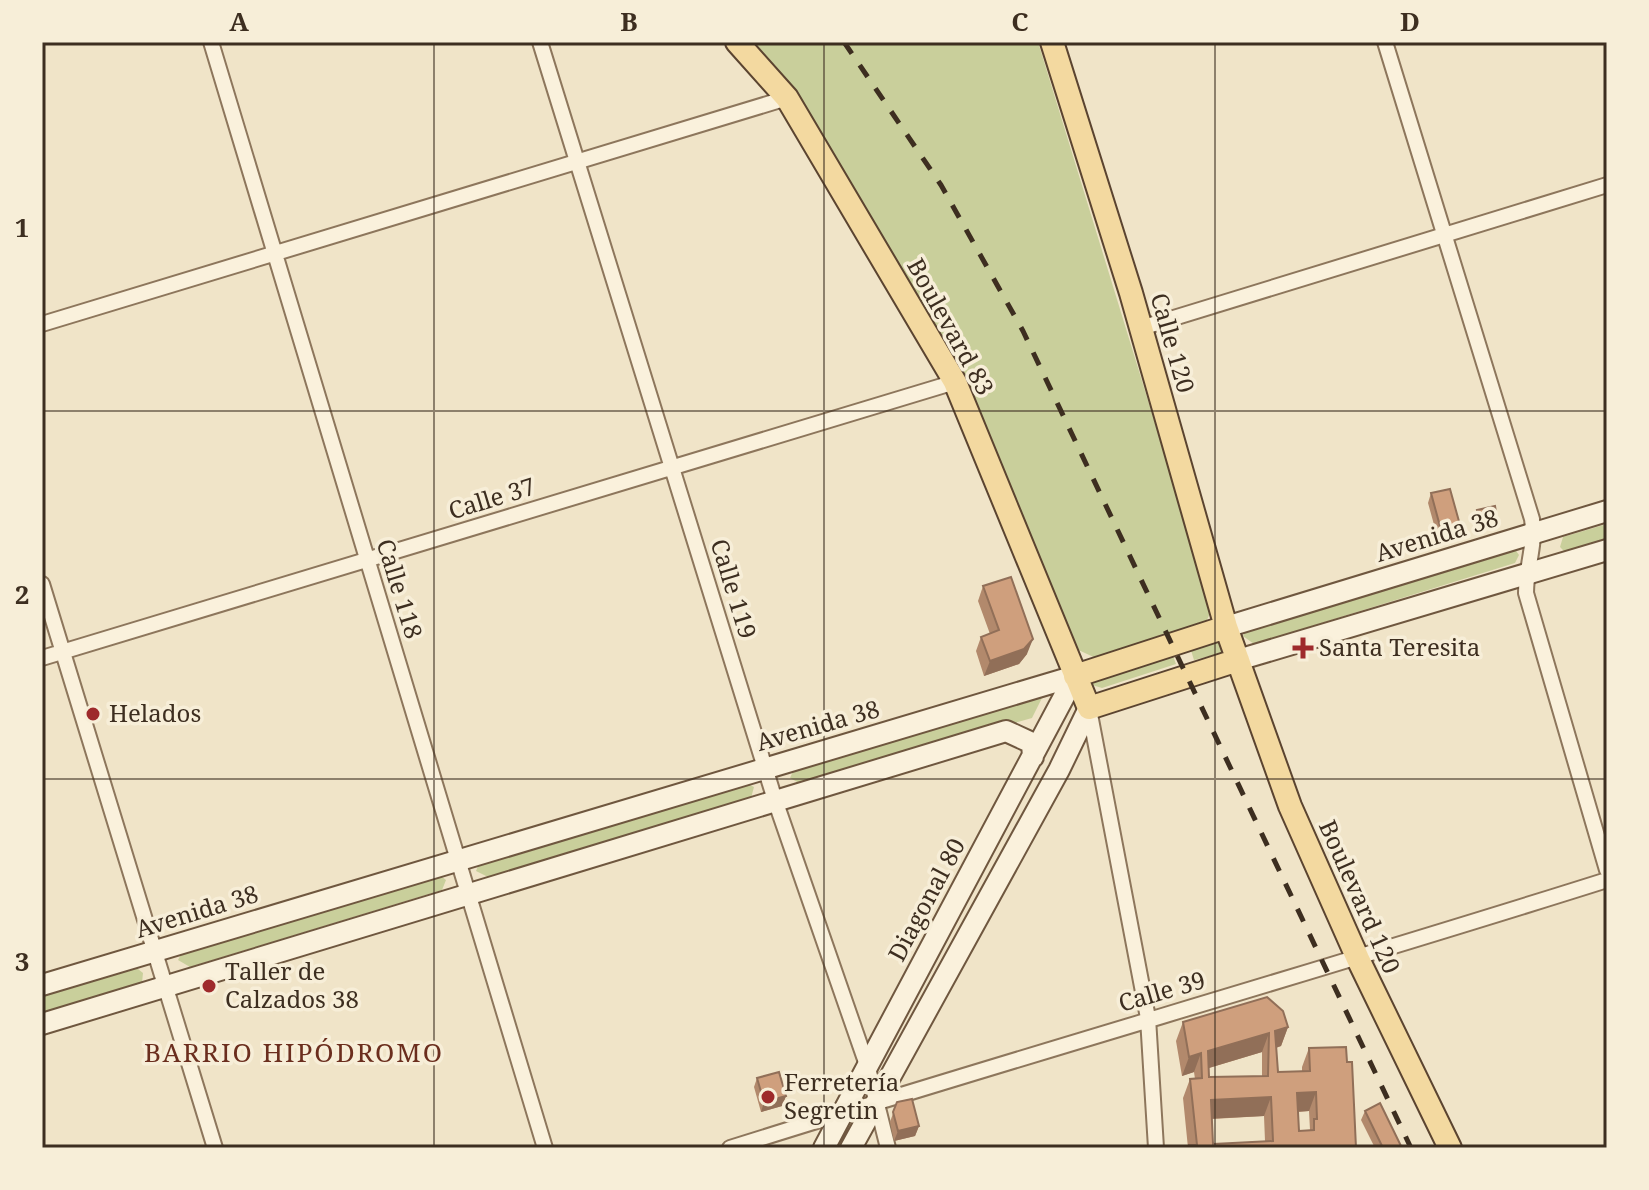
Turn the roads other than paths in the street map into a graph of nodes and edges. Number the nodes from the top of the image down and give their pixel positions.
1 (211, 42) edge
2 (540, 42) edge
3 (737, 42) edge
4 (1052, 42) edge
5 (1385, 42) edge
6 (787, 98) junction
7 (577, 162) junction
8 (1607, 185) edge
9 (1444, 234) junction
10 (275, 253) junction
11 (42, 324) edge
12 (1141, 328) junction
13 (955, 382) junction
14 (672, 467) junction
15 (1607, 511) edge
16 (1534, 533) junction
17 (1607, 550) edge
18 (368, 559) junction
19 (1526, 573) junction
20 (42, 584) edge
21 (1226, 627) junction
22 (63, 652) junction
23 (42, 658) edge
24 (1238, 660) junction
25 (1075, 676) junction
26 (1089, 708) junction
27 (1033, 757) junction
28 (766, 768) junction
29 (775, 800) junction
30 (458, 861) junction
31 (1607, 870) edge
32 (1607, 880) edge
33 (468, 893) junction
34 (155, 952) junction
35 (1358, 959) junction
36 (42, 985) edge
37 (165, 986) junction
38 (1148, 1018) junction
39 (42, 1024) edge
40 (868, 1068) junction
41 (877, 1102) junction
42 (843, 1112) junction
43 (215, 1148) edge
44 (545, 1148) edge
45 (730, 1148) edge
46 (824, 1148) edge
47 (851, 1148) edge
48 (888, 1148) edge
49 (1156, 1148) edge
50 (1450, 1148) edge

1 - 10 street, Calle 118
2 - 7 street, Calle 119
3 - 6 main road, Boulevard 83
4 - 12 main road, Calle 120
5 - 9 street
6 - 7 street
6 - 13 main road, Boulevard 83
7 - 10 street
7 - 14 street, Calle 119
8 - 9 street
9 - 12 street
9 - 16 street
10 - 11 street
10 - 18 street, Calle 118
12 - 21 main road, Calle 120
13 - 14 street, Calle 37
13 - 25 main road, Boulevard 83
14 - 18 street, Calle 37
14 - 28 street, Calle 119
15 - 16 main road, Avenida 38
16 - 19 street
16 - 21 main road, Avenida 38
17 - 19 main road
18 - 22 street, Calle 37
18 - 30 street, Calle 118
19 - 24 main road
19 - 31 street
20 - 22 street
21 - 24 main road, Calle 120
21 - 25 main road, Avenida 38
22 - 23 street, Calle 37
22 - 34 street
24 - 26 main road
24 - 35 main road, Boulevard 120
25 - 26 main road, Boulevard 83
25 - 27 main road, Diagonal 80
25 - 28 main road, Avenida 38
26 - 38 street
26 - 41 main road
27 - 29 main road
27 - 40 main road, Diagonal 80
28 - 29 street, Calle 119
28 - 30 main road, Avenida 38
29 - 33 main road
29 - 40 street, Calle 119
30 - 33 street, Calle 118
30 - 34 main road, Avenida 38
32 - 35 street, Calle 39
33 - 37 main road
33 - 44 street, Calle 118
34 - 36 main road, Avenida 38
34 - 37 street
35 - 38 street, Calle 39
35 - 50 main road, Boulevard 120
37 - 39 main road
37 - 43 street
38 - 41 street, Calle 39
38 - 49 street
40 - 41 street, Calle 119
40 - 42 main road, Diagonal 80
41 - 42 street, Calle 39
41 - 47 main road
41 - 48 street, Calle 119
42 - 45 street, Calle 39
42 - 46 main road, Diagonal 80

